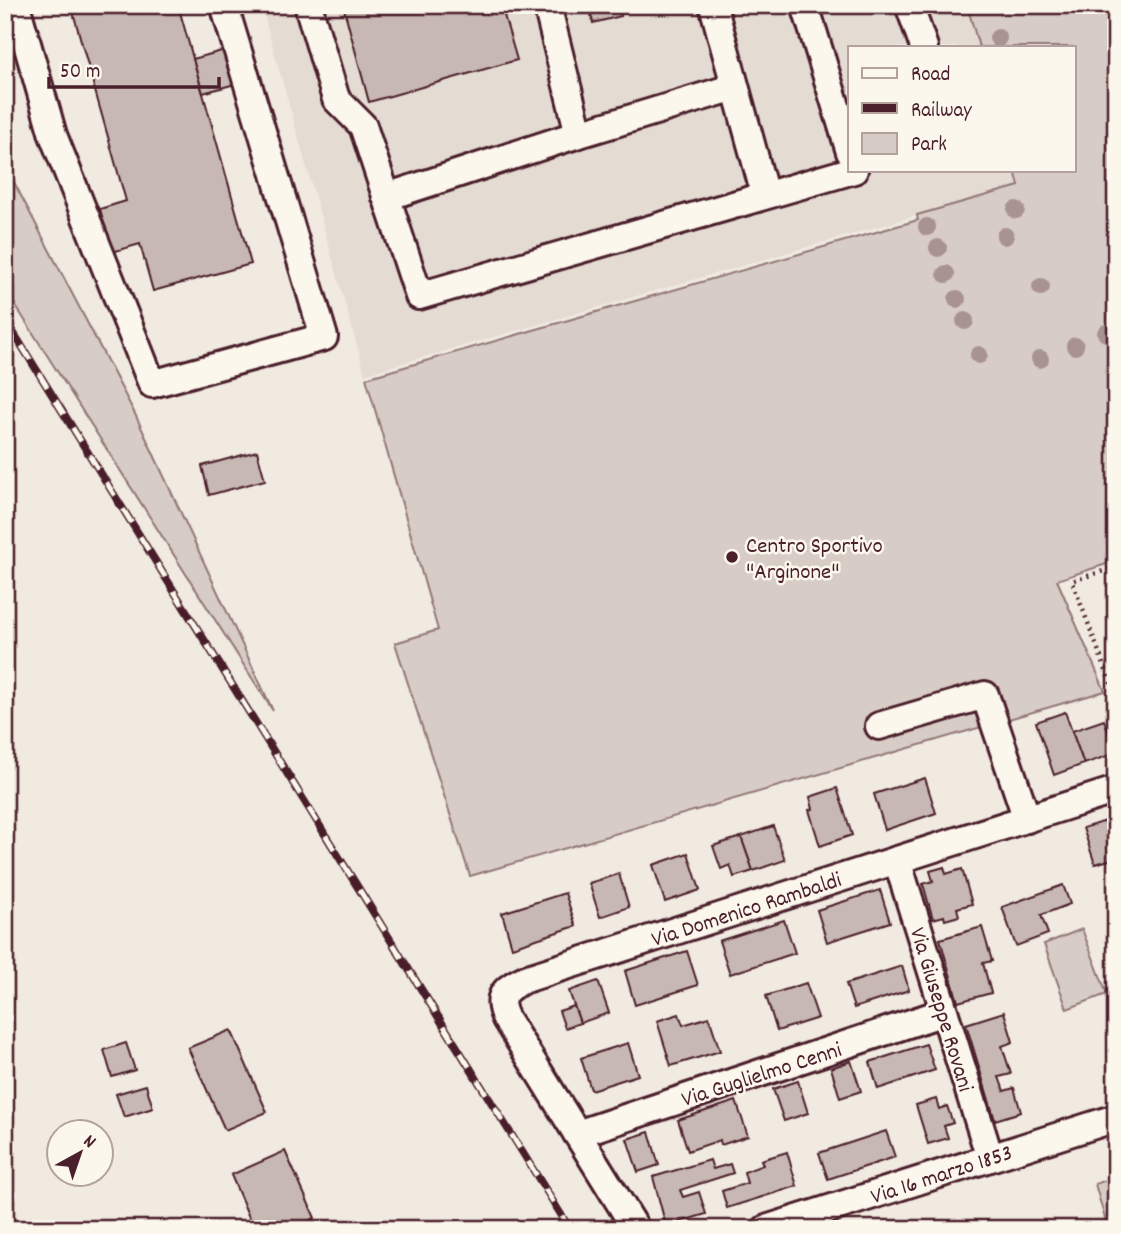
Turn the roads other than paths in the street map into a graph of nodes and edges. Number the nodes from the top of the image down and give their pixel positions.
1 (16, 5) edge
2 (224, 5) edge
3 (308, 5) edge
4 (547, 5) edge
5 (713, 5) edge
6 (805, 5) edge
7 (909, 5) edge
8 (924, 46) edge
9 (735, 87) junction
10 (579, 134) junction
11 (848, 145) edge
12 (848, 172) edge
13 (765, 195) junction
14 (386, 197) junction
15 (879, 726) dead end
16 (1116, 790) edge
17 (1027, 819) junction
18 (897, 860) junction
19 (944, 1012) junction
20 (1116, 1118) edge
21 (578, 1134) junction
22 (990, 1158) junction
23 (636, 1229) edge
24 (766, 1229) edge

1 - 2 street
3 - 14 street
4 - 10 street
5 - 9 street
6 - 11 street
7 - 8 street
9 - 10 street
9 - 13 street
10 - 14 street
12 - 13 street
13 - 14 street
15 - 17 street
16 - 17 street, Via Domenico Rambaldi
17 - 18 street, Via Domenico Rambaldi
18 - 19 street, Via Giuseppe Rovani
18 - 21 street, Via Domenico Rambaldi
19 - 21 street, Via Guglielmo Cenni
19 - 22 street, Via Giuseppe Rovani
20 - 22 street, Via 16 marzo 1853
21 - 23 street
22 - 24 street, Via 16 marzo 1853

